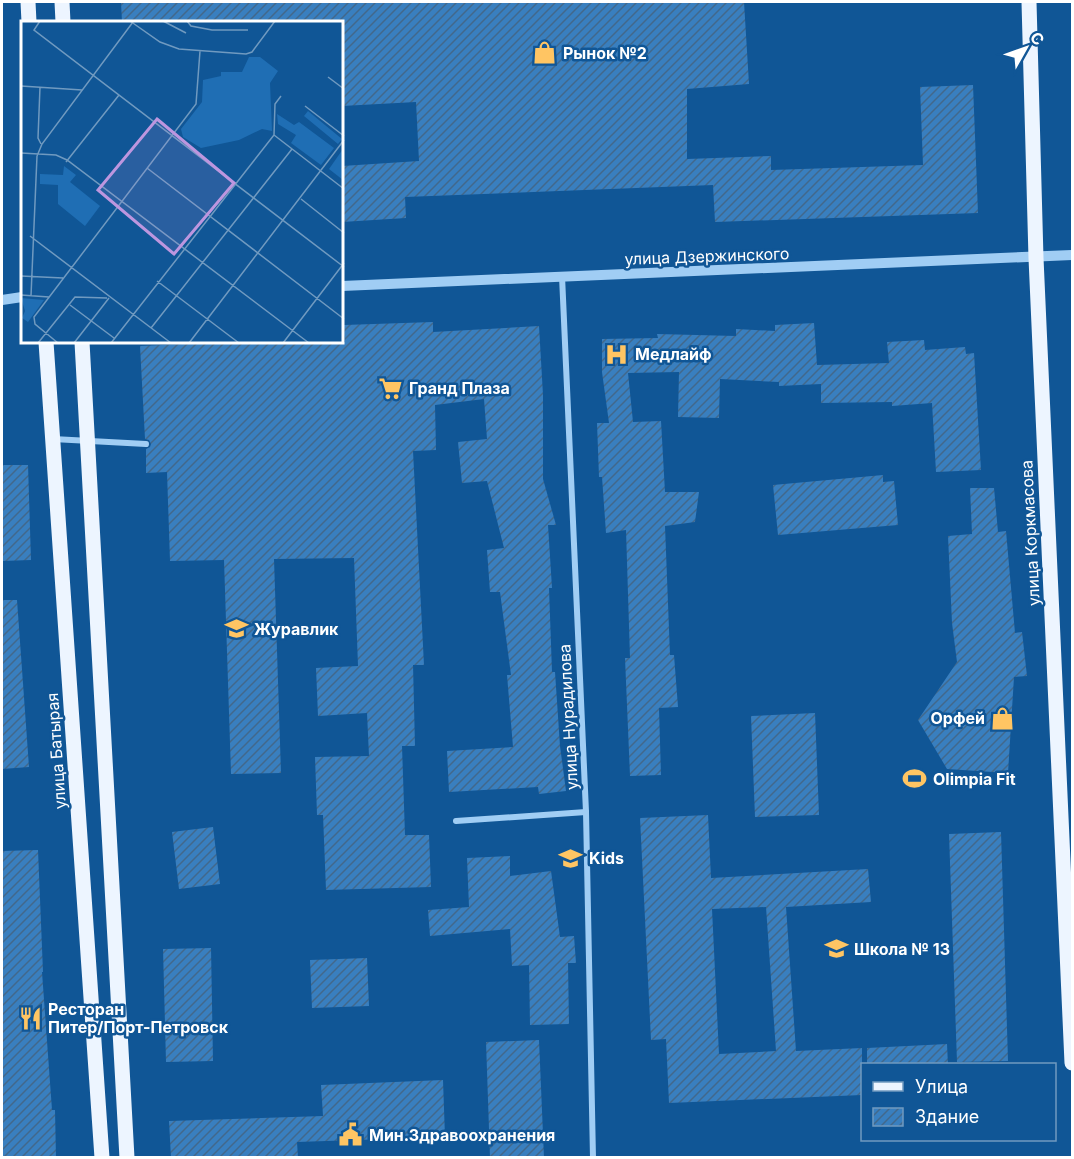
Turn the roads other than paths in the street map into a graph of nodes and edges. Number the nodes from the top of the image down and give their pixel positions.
1 (28, 2) edge
2 (62, 2) edge
3 (1029, 2) edge
4 (29, 21) edge
5 (63, 21) edge
6 (1072, 255) edge
7 (1036, 258) junction
8 (562, 276) junction
9 (344, 286) edge
10 (21, 297) edge
11 (2, 300) edge
12 (46, 344) edge
13 (82, 344) edge
14 (53, 438) junction
15 (88, 440) junction
16 (146, 444) dead end
17 (586, 812) junction
18 (456, 821) dead end
19 (1072, 1063) edge
20 (102, 1158) edge
21 (127, 1158) edge
22 (592, 1158) edge

1 - 4 main road
2 - 5 main road
3 - 7 main road, улица Коркмасова
6 - 7 street, улица Дзержинского
7 - 8 street, улица Дзержинского
7 - 19 main road, улица Коркмасова
8 - 9 street, улица Дзержинского
8 - 17 street, улица Нурадилова
10 - 11 street
12 - 14 main road, улица Батырая
13 - 15 main road
14 - 15 street
14 - 20 main road, улица Батырая
15 - 16 street
15 - 21 main road
17 - 18 street
17 - 22 street, улица Нурадилова

